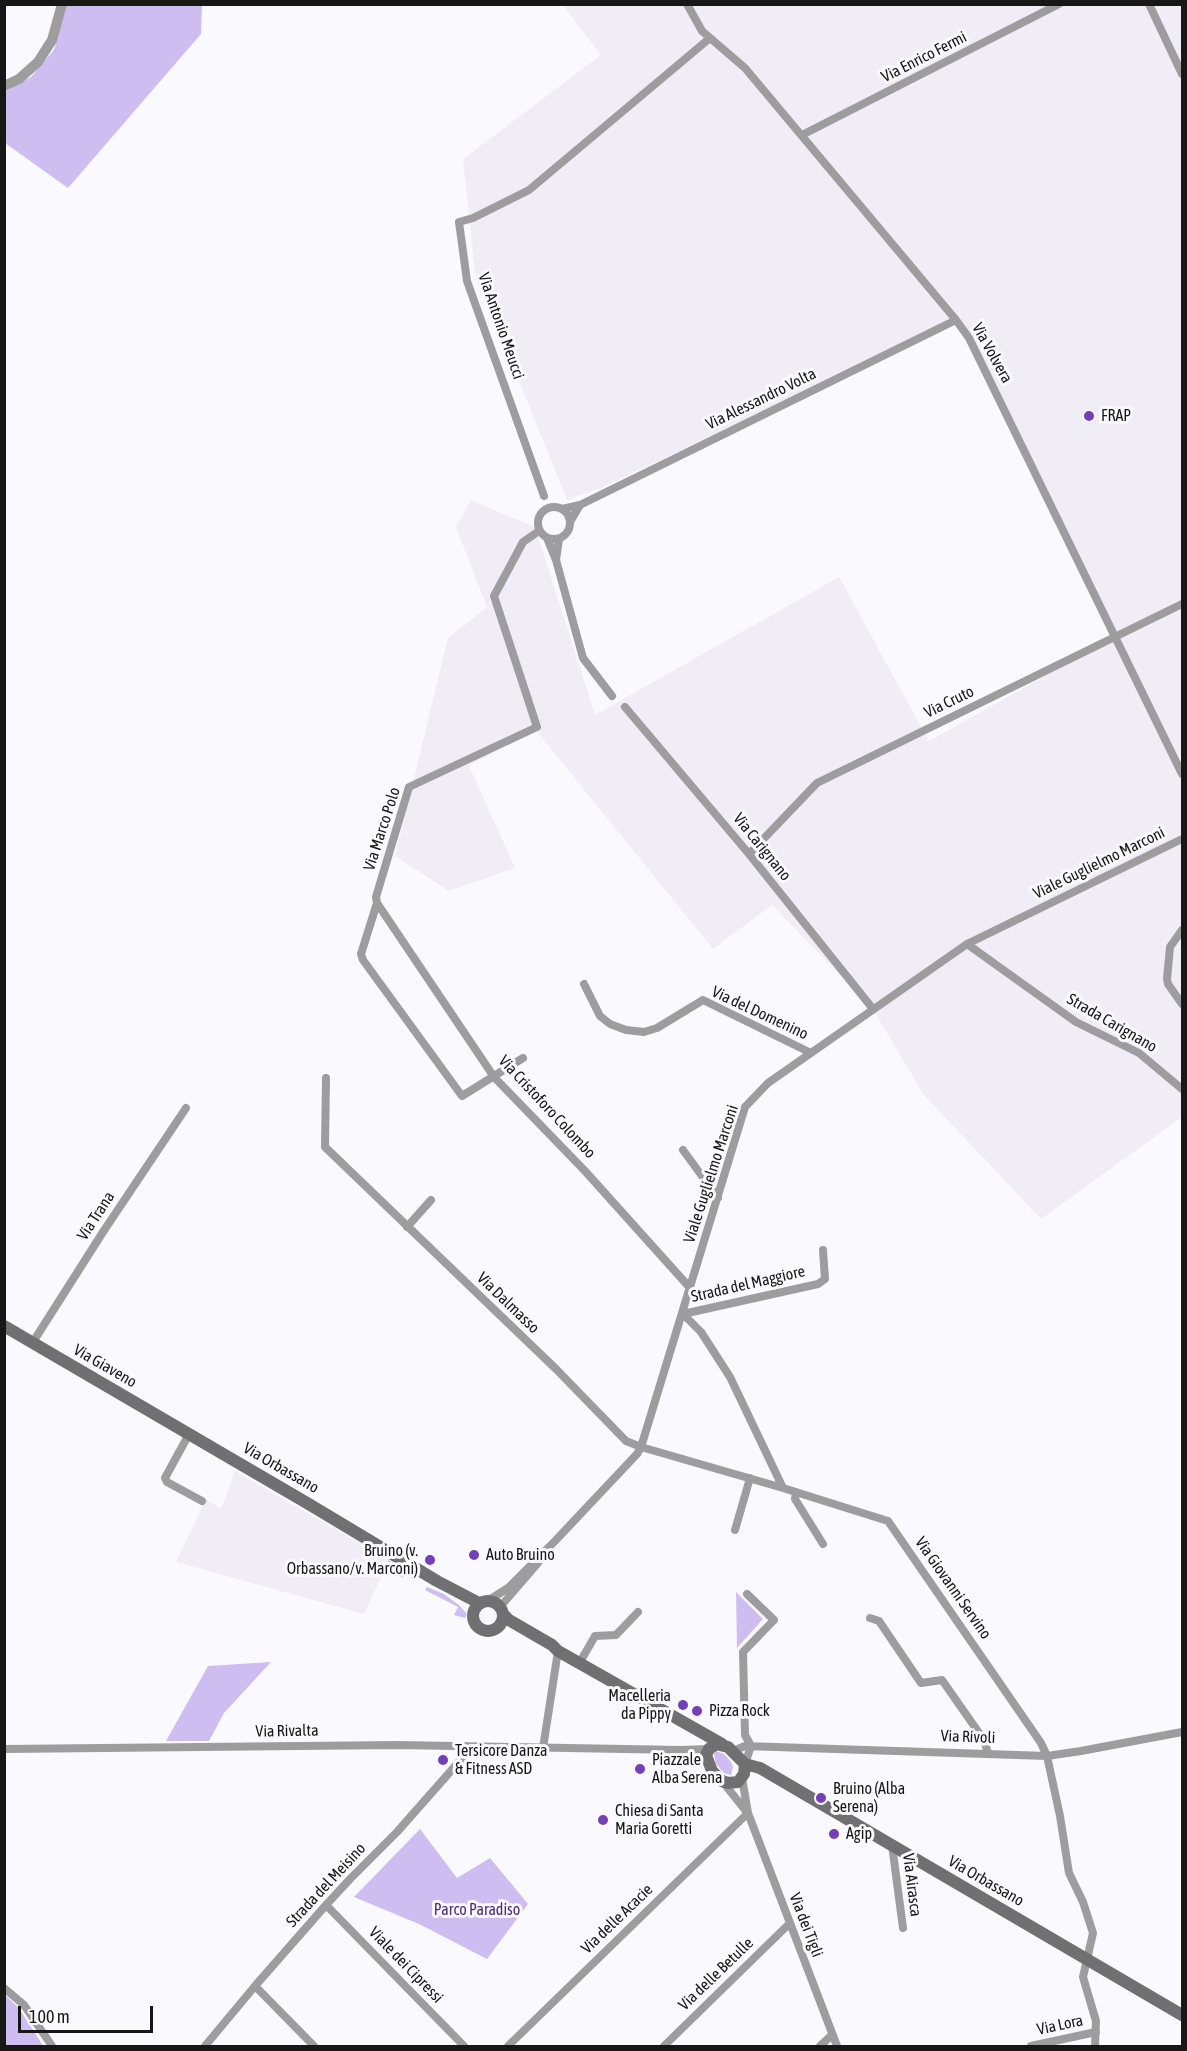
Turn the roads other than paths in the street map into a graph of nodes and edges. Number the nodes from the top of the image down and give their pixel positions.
1 (62, 4) edge
2 (687, 4) edge
3 (1059, 4) edge
4 (1149, 4) edge
5 (710, 38) junction
6 (1182, 74) edge
7 (4, 86) edge
8 (802, 135) junction
9 (956, 320) junction
10 (544, 496) junction
11 (580, 505) junction
12 (558, 508) junction
13 (544, 510) junction
14 (570, 522) junction
15 (539, 531) junction
16 (547, 538) junction
17 (559, 539) junction
18 (555, 560) junction
19 (1182, 604) edge
20 (1116, 638) junction
21 (612, 696) dead end
22 (626, 707) dead end
23 (1182, 774) edge
24 (1182, 839) edge
25 (749, 854) junction
26 (377, 903) junction
27 (1182, 930) edge
28 (967, 944) junction
29 (584, 984) dead end
30 (1182, 1004) edge
31 (873, 1009) junction
32 (811, 1053) junction
33 (523, 1058) dead end
34 (494, 1077) junction
35 (326, 1078) dead end
36 (1182, 1089) edge
37 (186, 1108) dead end
38 (683, 1150) dead end
39 (718, 1197) junction
40 (431, 1200) dead end
41 (406, 1227) junction
42 (823, 1250) dead end
43 (691, 1288) junction
44 (683, 1314) junction
45 (4, 1326) edge
46 (33, 1342) junction
47 (189, 1434) junction
48 (641, 1447) junction
49 (750, 1478) junction
50 (783, 1488) junction
51 (796, 1492) junction
52 (202, 1501) dead end
53 (735, 1530) dead end
54 (555, 1542) junction
55 (823, 1544) dead end
56 (747, 1594) dead end
57 (480, 1605) junction
58 (502, 1610) junction
59 (638, 1612) dead end
60 (870, 1618) dead end
61 (497, 1628) junction
62 (558, 1651) junction
63 (580, 1662) junction
64 (676, 1719) junction
65 (1182, 1732) edge
66 (722, 1744) junction
67 (751, 1746) junction
68 (471, 1747) junction
69 (543, 1748) junction
70 (4, 1749) edge
71 (733, 1751) junction
72 (988, 1752) junction
73 (708, 1755) junction
74 (1047, 1756) junction
75 (744, 1772) junction
76 (722, 1781) junction
77 (748, 1813) junction
78 (892, 1845) junction
79 (326, 1905) junction
80 (790, 1923) junction
81 (903, 1928) dead end
82 (1088, 1959) junction
83 (255, 1986) junction
84 (4, 1988) edge
85 (1182, 2015) edge
86 (1096, 2032) junction
87 (832, 2035) junction
88 (52, 2046) edge
89 (205, 2046) edge
90 (314, 2046) edge
91 (464, 2046) edge
92 (508, 2046) edge
93 (664, 2046) edge
94 (820, 2046) edge
95 (837, 2046) edge
96 (1031, 2046) edge
97 (1095, 2046) edge

1 - 7 street
2 - 5 street, Via Volvera
3 - 8 street, Via Enrico Fermi
4 - 6 street
5 - 8 street, Via Volvera
5 - 10 street, Via Antonio Meucci
8 - 9 street, Via Volvera
9 - 11 street, Via Alessandro Volta
9 - 20 street, Via Volvera
10 - 12 street
10 - 13 street
11 - 12 street, Via Alessandro Volta
11 - 14 street
12 - 13 street
12 - 14 street
13 - 15 street
14 - 17 street
15 - 16 street
15 - 26 street, Via Marco Polo
16 - 17 street
16 - 18 street
17 - 18 street
18 - 21 street
19 - 20 street, Via Cruto
20 - 23 street, Via Volvera
20 - 25 street, Via Cruto
22 - 25 street, Via Carignano
24 - 28 street, Viale Guglielmo Marconi
25 - 31 street, Via Carignano
26 - 34 street, Via Cristoforo Colombo
26 - 34 street, Via Marco Polo
27 - 30 street
28 - 31 street, Viale Guglielmo Marconi
28 - 36 street, Strada Carignano
29 - 32 street, Via del Domenino
31 - 32 street, Viale Guglielmo Marconi
32 - 39 street, Viale Guglielmo Marconi
33 - 34 street, Via Marco Polo
34 - 43 street, Via Cristoforo Colombo
35 - 41 street, Via Dalmasso
37 - 46 street, Via Trana
38 - 39 street
39 - 43 street, Viale Guglielmo Marconi
40 - 41 street
41 - 48 street, Via Dalmasso
42 - 44 street, Strada del Maggiore
43 - 44 street, Viale Guglielmo Marconi
44 - 48 street, Viale Guglielmo Marconi
44 - 50 street
45 - 46 main road, Via Giaveno
46 - 47 main road, Via Giaveno
47 - 52 street
47 - 57 main road, Via Orbassano
48 - 49 street, Via Dalmasso
48 - 54 street, Viale Guglielmo Marconi
49 - 50 street, Via Dalmasso
49 - 53 street
50 - 51 street, Via Giovanni Servino
51 - 55 street
51 - 74 street, Via Giovanni Servino
54 - 57 street, Viale Guglielmo Marconi
54 - 58 street, Viale Guglielmo Marconi
56 - 67 street
57 - 58 main road, Via Orbassano
57 - 61 main road, Via Orbassano
58 - 61 main road
58 - 62 main road, Via Orbassano
59 - 63 street
60 - 72 street
61 - 62 main road, Via Orbassano
62 - 63 main road, Via Orbassano
62 - 69 street
63 - 64 main road, Via Orbassano
64 - 66 main road, Via Orbassano
64 - 73 main road, Via Orbassano
65 - 74 street, Via Rivoli
66 - 71 main road, Via Orbassano
66 - 73 main road
67 - 71 street, Via Rivoli
67 - 72 street, Via Rivoli
67 - 75 street
68 - 69 street, Via Rivalta
68 - 70 street, Via Rivalta
68 - 79 street, Strada del Meisino
69 - 73 street, Via Rivalta
71 - 75 main road, Via Orbassano
72 - 74 street, Via Rivoli
73 - 76 main road, Via Orbassano
74 - 82 street, Via Giovanni Servino
75 - 76 main road, Via Orbassano
75 - 77 street, Via dei Tigli
75 - 78 main road, Via Orbassano
76 - 77 street, Via dei Tigli
77 - 80 street, Via dei Tigli
77 - 92 street, Via delle Acacie
78 - 81 street, Via Airasca
78 - 82 main road, Via Orbassano
79 - 83 street, Strada del Meisino
79 - 91 street, Viale dei Cipressi
80 - 87 street, Via dei Tigli
80 - 93 street, Via delle Betulle
82 - 85 main road, Via Orbassano
82 - 86 street, Via Lora
83 - 89 street, Strada del Meisino
83 - 90 street
84 - 88 street
86 - 96 street, Via Lora
86 - 97 street, Via Lora
87 - 94 street
87 - 95 street, Via dei Tigli

